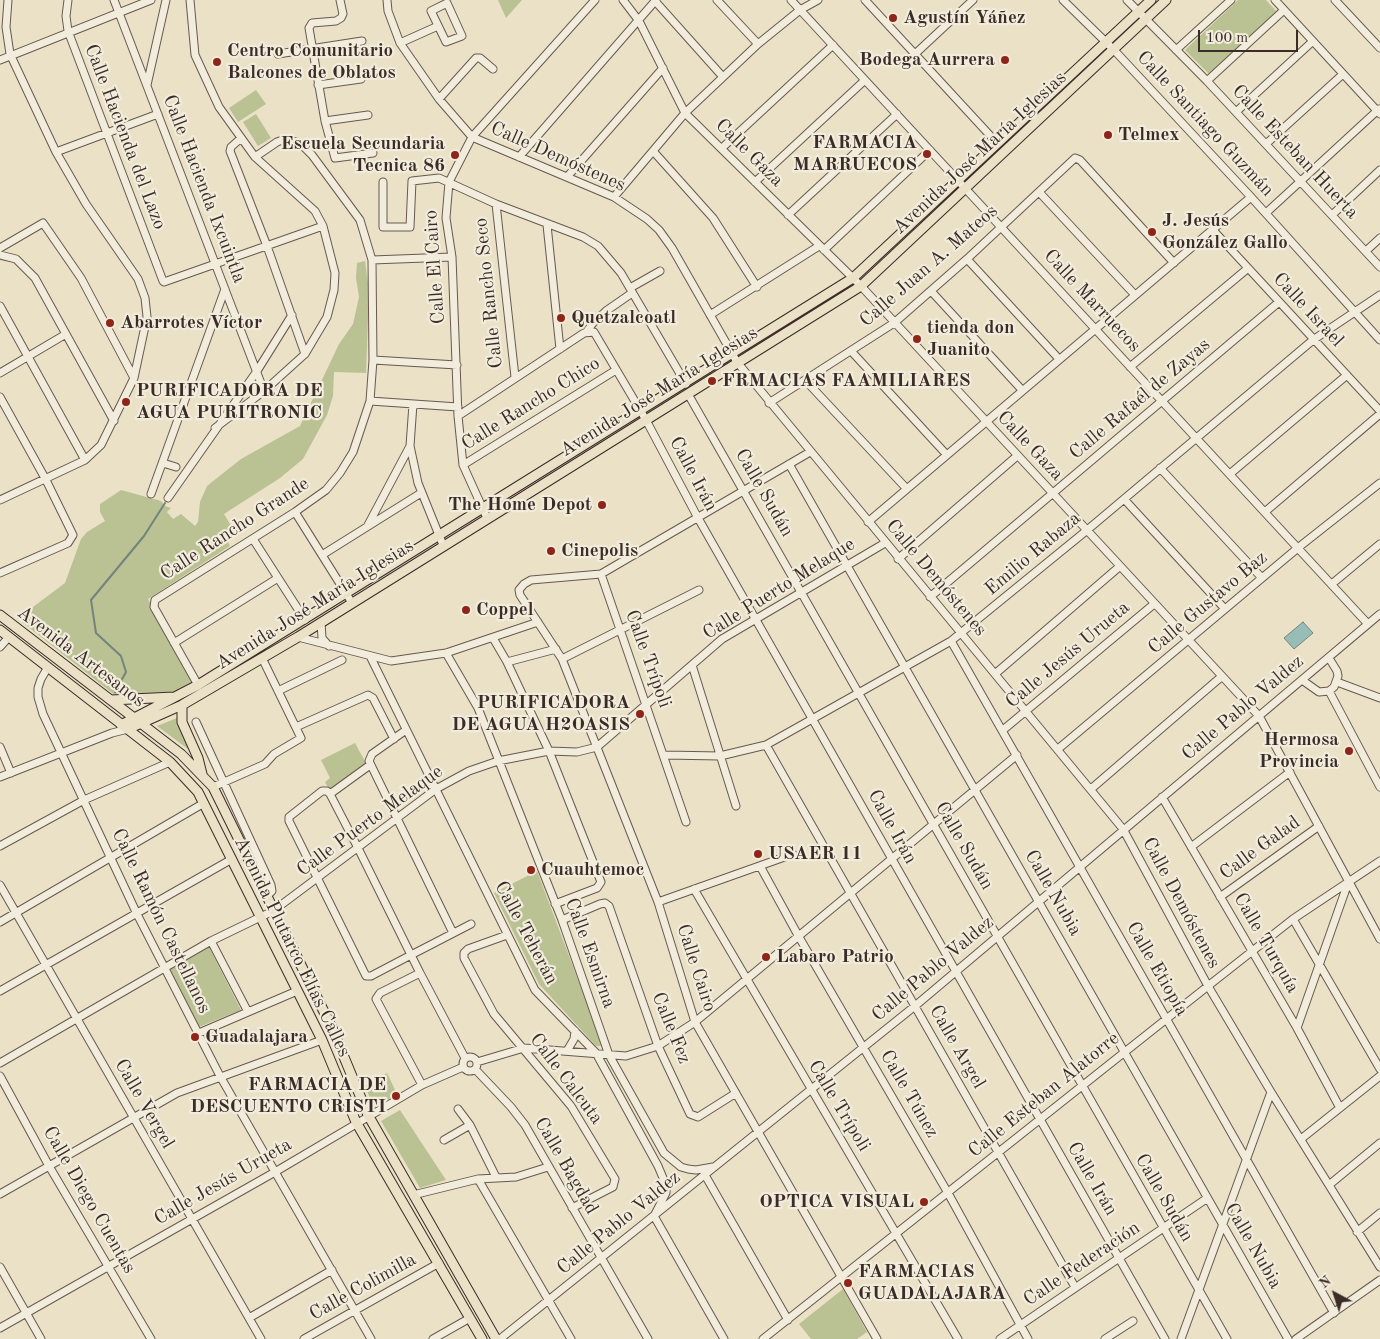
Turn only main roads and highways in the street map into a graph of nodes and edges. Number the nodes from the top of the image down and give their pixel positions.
1 (1151, 0) edge
2 (1166, 0) edge
3 (734, 358) junction
4 (643, 416) junction
5 (441, 541) junction
6 (0, 615) edge
7 (0, 630) edge
8 (282, 634) junction
9 (287, 643) junction
10 (111, 700) junction
11 (181, 701) junction
12 (134, 718) junction
13 (143, 724) junction
14 (124, 727) junction
15 (202, 775) junction
16 (482, 1339) edge
17 (498, 1339) edge

1 - 3 main road, Avenida José María Iglesias
2 - 3 main road, Avenida José María Iglesias
3 - 4 main road, Avenida José María Iglesias
3 - 4 main road, Avenida José María Iglesias
4 - 5 main road, Avenida José María Iglesias
5 - 8 main road, Avenida José María Iglesias
5 - 9 main road, Avenida José María Iglesias
6 - 10 main road, Avenida Artesanos
7 - 14 main road, Avenida Plutarco Elías Calles
8 - 9 main road
8 - 11 main road, Avenida José María Iglesias
9 - 11 main road, Avenida José María Iglesias
10 - 11 main road
10 - 12 main road, Avenida Artesanos
11 - 12 main road, Avenida José María Iglesias
11 - 13 main road, Avenida José María Iglesias
11 - 15 main road
12 - 13 main road, Avenida Artesanos
12 - 14 main road, Avenida José María Iglesias
13 - 14 main road, Avenida José María Iglesias
13 - 15 main road, Avenida Plutarco Elías Calles
14 - 16 main road, Avenida Plutarco Elías Calles
15 - 17 main road, Avenida Plutarco Elías Calles

